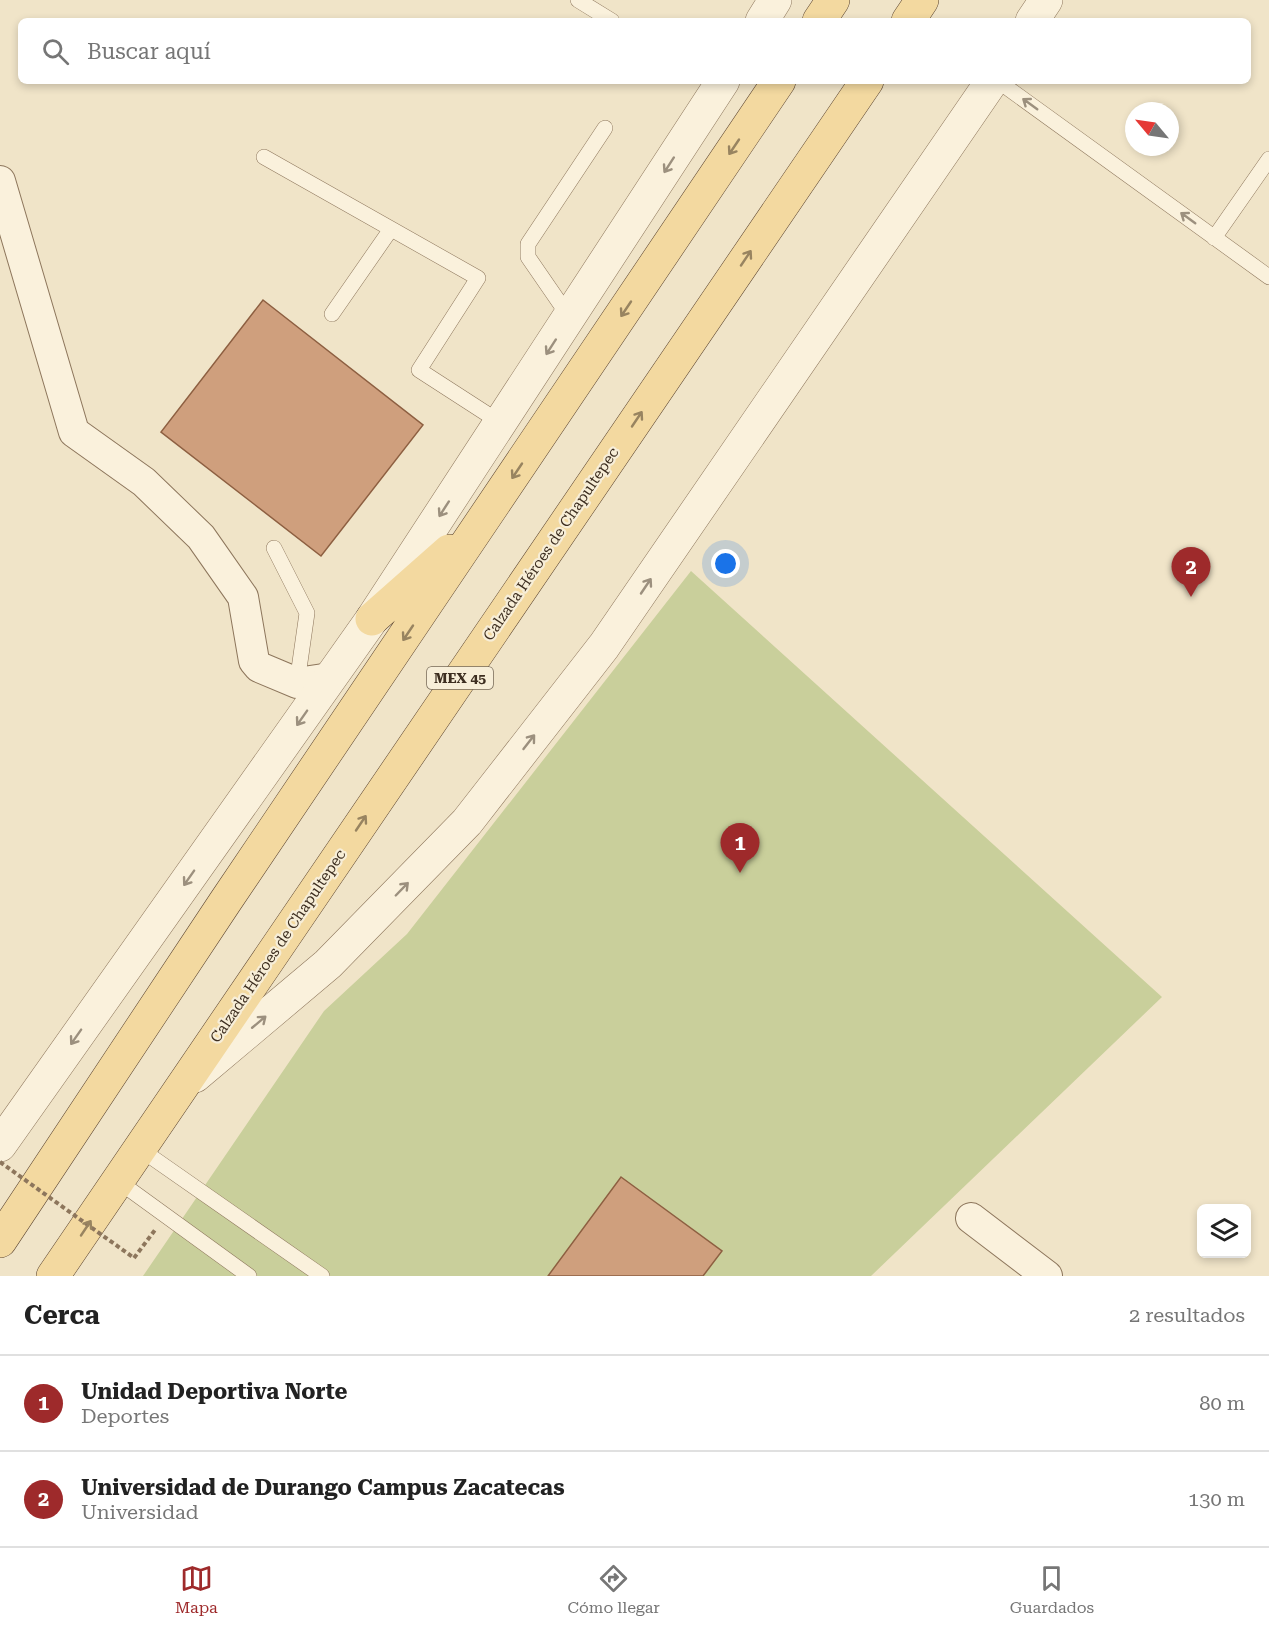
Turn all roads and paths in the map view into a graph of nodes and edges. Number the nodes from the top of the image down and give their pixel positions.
1 (578, 0) edge
2 (775, 0) edge
3 (833, 0) edge
4 (922, 0) edge
5 (1046, 0) edge
6 (607, 18) edge
7 (764, 18) edge
8 (821, 18) edge
9 (910, 18) edge
10 (1034, 18) edge
11 (717, 84) edge
12 (754, 84) edge
13 (777, 84) edge
14 (865, 84) edge
15 (990, 84) edge
16 (1002, 84) edge
17 (753, 118) junction
18 (605, 128) dead end
19 (264, 157) dead end
20 (1269, 159) edge
21 (0, 181) edge
22 (391, 229) junction
23 (1214, 238) junction
24 (1269, 277) edge
25 (332, 314) dead end
26 (570, 318) junction
27 (501, 423) junction
28 (484, 520) junction
29 (274, 548) dead end
30 (372, 619) junction
31 (330, 678) junction
32 (297, 683) junction
33 (182, 1086) junction
34 (0, 1144) edge
35 (140, 1149) junction
36 (0, 1162) edge
37 (118, 1180) junction
38 (971, 1218) dead end
39 (161, 1222) dead end
40 (0, 1241) edge
41 (53, 1276) edge
42 (249, 1276) edge
43 (322, 1276) edge
44 (1047, 1276) edge

1 - 6 lane
2 - 7 street
3 - 8 main road
4 - 9 main road
5 - 10 street
11 -> 26 street
12 - 17 main road
13 - 17 main road
33 -> 14 main road, Calzada Héroes de Chapultepec / MEX 45
33 -> 15 street
23 -> 16 lane
17 -> 28 main road
18 - 26 lane
19 - 22 lane
20 - 23 lane
21 - 32 street
22 - 25 lane
22 - 27 lane
23 - 24 lane
26 -> 27 street
27 -> 30 street
28 - 30 main road
28 -> 40 main road
29 - 32 lane
30 - 31 street
31 - 32 street
31 -> 34 street
33 - 35 main road, Calzada Héroes de Chapultepec / MEX 45
35 - 37 main road, Calzada Héroes de Chapultepec / MEX 45
35 - 43 lane
36 - 39 path, bridge
41 -> 37 main road, Calzada Héroes de Chapultepec / MEX 45
37 - 42 lane
38 - 44 street

